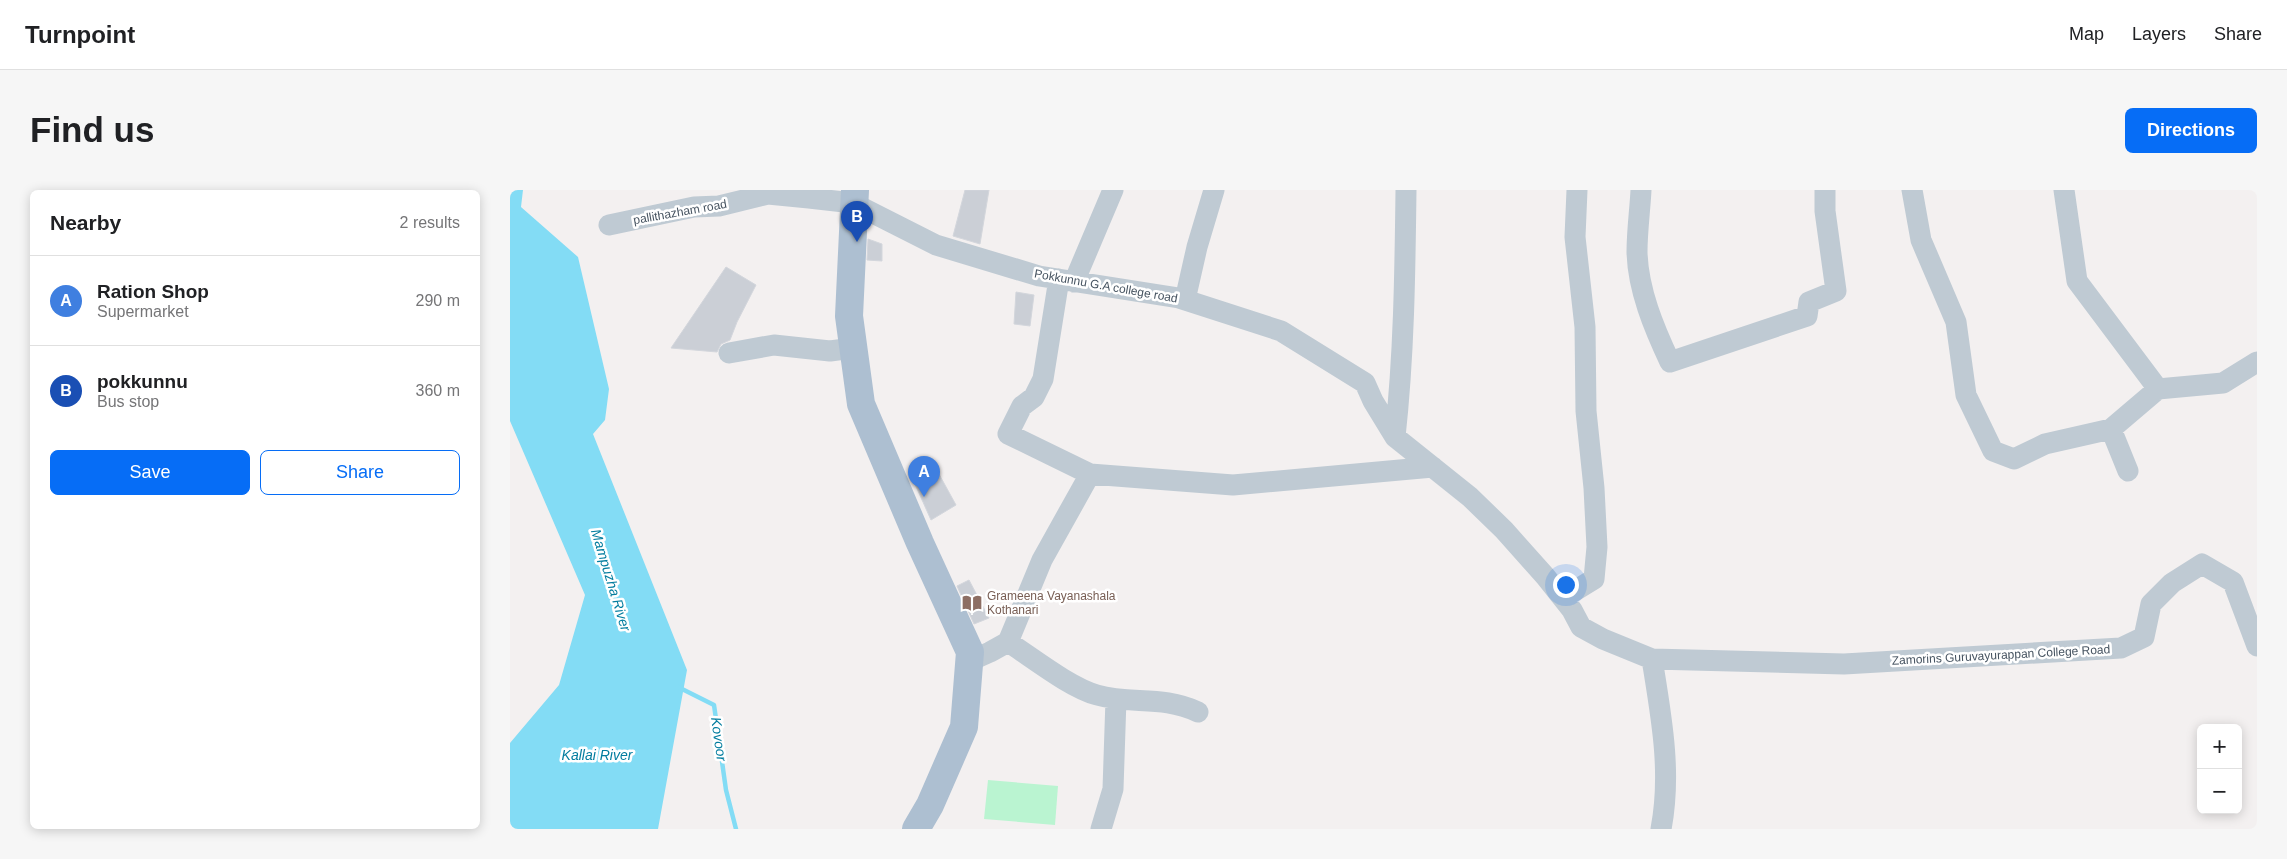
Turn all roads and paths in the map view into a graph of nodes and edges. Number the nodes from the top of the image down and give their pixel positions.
1 (1113, 190) edge
2 (1214, 190) edge
3 (1406, 190) edge
4 (1577, 190) edge
5 (1641, 190) edge
6 (1826, 190) edge
7 (1912, 190) edge
8 (2064, 190) edge
9 (806, 194) edge
10 (854, 196) edge
11 (609, 225) dead end
12 (1066, 280) junction
13 (1185, 300) junction
14 (853, 348) junction
15 (729, 353) dead end
16 (2257, 362) edge
17 (2158, 389) junction
18 (2110, 429) junction
19 (1395, 437) junction
20 (1432, 467) junction
21 (2128, 471) dead end
22 (1090, 474) junction
23 (1563, 598) junction
24 (1008, 642) junction
25 (2257, 646) edge
26 (1652, 659) junction
27 (970, 661) junction
28 (1116, 699) junction
29 (1198, 712) dead end
30 (916, 829) edge
31 (1101, 829) edge
32 (1661, 829) edge

1 - 12 street
2 - 13 street
3 - 19 street
4 - 23 street
5 - 6 street
7 - 18 street
8 - 17 street
9 - 10 street, pallithazham road
9 - 11 street, pallithazham road
10 - 12 street, Pokkunnu G.A college road
10 - 14 main road
12 - 13 street, Pokkunnu G.A college road
12 - 22 street
13 - 19 street, Pokkunnu G.A college road
14 - 15 street
14 - 27 main road
16 - 17 street
17 - 18 street
18 - 21 street
19 - 20 street, Pokkunnu G.A college road
20 - 22 street
20 - 23 street, Pokkunnu G.A college road
22 - 24 street
23 - 26 street, Pokkunnu G.A college road
24 - 27 street
24 - 28 street
25 - 26 street, Zamorins Guruvayurappan College Road
26 - 32 street
27 - 30 main road
28 - 29 street
28 - 31 street

